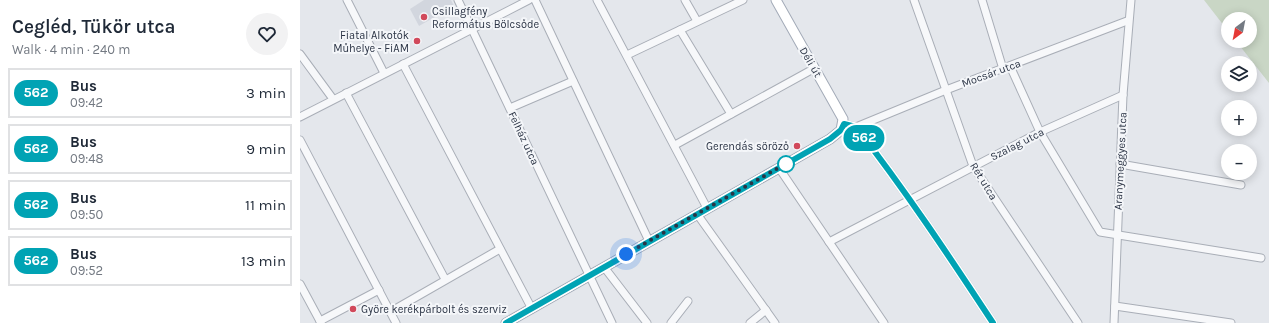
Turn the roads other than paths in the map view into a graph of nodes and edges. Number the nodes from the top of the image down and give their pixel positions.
1 (347, 0) edge
2 (458, 0) edge
3 (529, 0) edge
4 (535, 0) edge
5 (597, 0) edge
6 (685, 0) edge
7 (743, 0) edge
8 (777, 0) edge
9 (914, 0) edge
10 (1130, 0) edge
11 (985, 1) edge
12 (1128, 21) junction
13 (697, 22) junction
14 (472, 30) junction
15 (680, 30) junction
16 (300, 54) edge
17 (627, 55) junction
18 (403, 64) junction
19 (1010, 66) junction
20 (815, 68) junction
21 (1003, 69) junction
22 (384, 73) junction
23 (573, 81) junction
24 (946, 90) junction
25 (346, 93) junction
26 (1123, 95) junction
27 (334, 99) junction
28 (510, 108) junction
29 (731, 114) junction
30 (300, 116) edge
31 (844, 124) junction
32 (856, 127) junction
33 (1040, 132) junction
34 (300, 140) edge
35 (674, 145) junction
36 (1120, 164) junction
37 (973, 166) junction
38 (779, 168) junction
39 (1241, 185) dead end
40 (911, 199) junction
41 (707, 208) junction
42 (697, 214) junction
43 (1116, 235) junction
44 (649, 241) junction
45 (829, 242) junction
46 (500, 248) junction
47 (1260, 258) dead end
48 (604, 267) junction
49 (589, 276) junction
50 (445, 279) junction
51 (300, 284) edge
52 (379, 290) junction
53 (688, 301) dead end
54 (1115, 306) junction
55 (532, 309) junction
56 (766, 310) junction
57 (390, 312) junction
58 (320, 322) edge
59 (396, 323) edge
60 (506, 323) edge
61 (612, 323) edge
62 (647, 323) edge
63 (671, 323) edge
64 (750, 323) edge
65 (775, 323) edge
66 (884, 323) edge
67 (994, 323) edge
68 (1078, 323) edge
69 (1114, 323) edge
70 (1231, 323) edge

1 - 22 street
2 - 14 street, Felház utca
3 - 14 street
4 - 23 street
5 - 17 street
6 - 13 street
7 - 13 street
8 - 20 main road, Déli út
9 - 24 street, Rét utca
10 - 12 street, Aranymeggyes utca
11 - 21 street
12 - 19 street, Mocsár utca
12 - 26 street, Aranymeggyes utca
13 - 15 street
14 - 18 street
14 - 28 street, Felház utca
15 - 17 street
15 - 29 street
16 - 27 street
17 - 35 street
18 - 22 street
18 - 46 street
19 - 21 street, Mocsár utca
19 - 33 street
20 - 29 street
20 - 31 main road, Déli út
21 - 24 street, Mocsár utca
22 - 25 street
23 - 28 street
23 - 44 street
24 - 32 street, Mocsár utca
24 - 37 street, Rét utca
25 - 27 street
25 - 50 street
26 - 33 street, Szalag utca
26 - 36 street, Aranymeggyes utca
27 - 30 street
28 - 49 street, Felház utca
29 - 35 street
31 - 32 street
31 - 38 main road
32 - 40 street
33 - 37 street, Szalag utca
33 - 43 street
34 - 52 street
35 - 41 street
36 - 39 street
36 - 43 street, Aranymeggyes utca
37 - 40 street, Szalag utca
37 - 68 street, Rét utca
38 - 41 main road
38 - 45 street
40 - 45 street, Szalag utca
40 - 67 street
41 - 42 main road
42 - 44 main road
42 - 56 street
43 - 47 street
43 - 54 street, Aranymeggyes utca
44 - 48 main road
45 - 66 street
46 - 50 street
46 - 55 street
48 - 49 main road
48 - 62 street
49 - 55 main road
49 - 61 street, Felház utca
50 - 57 street
51 - 58 street
52 - 57 street
52 - 58 street
53 - 63 street
54 - 69 street, Aranymeggyes utca
54 - 70 street
55 - 60 main road
56 - 64 street
56 - 65 street
57 - 59 street

